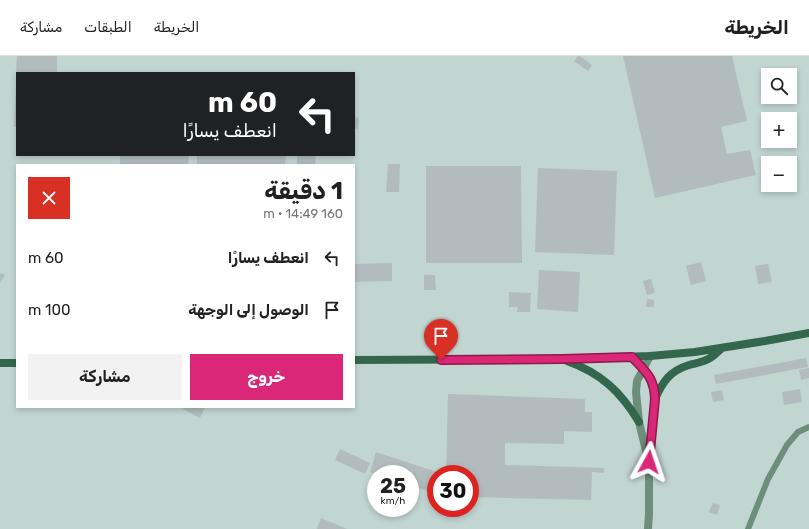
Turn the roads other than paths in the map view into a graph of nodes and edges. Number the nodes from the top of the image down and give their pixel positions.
1 (809, 333) edge
2 (722, 348) junction
3 (650, 356) junction
4 (632, 357) junction
5 (563, 359) junction
6 (355, 360) edge
7 (0, 363) edge
8 (16, 363) edge
9 (643, 369) junction
10 (655, 399) junction
11 (639, 422) junction
12 (809, 427) edge
13 (649, 462) junction
14 (648, 529) edge
15 (748, 529) edge

1 - 2 main road
2 - 3 main road
2 - 10 main road
3 - 4 main road
3 - 9 street
4 - 5 main road
4 - 9 street
5 - 6 main road
5 - 11 main road
7 - 8 main road
9 - 10 street
9 - 11 street
10 - 13 street
11 - 13 street
12 - 15 lane
13 - 14 street

